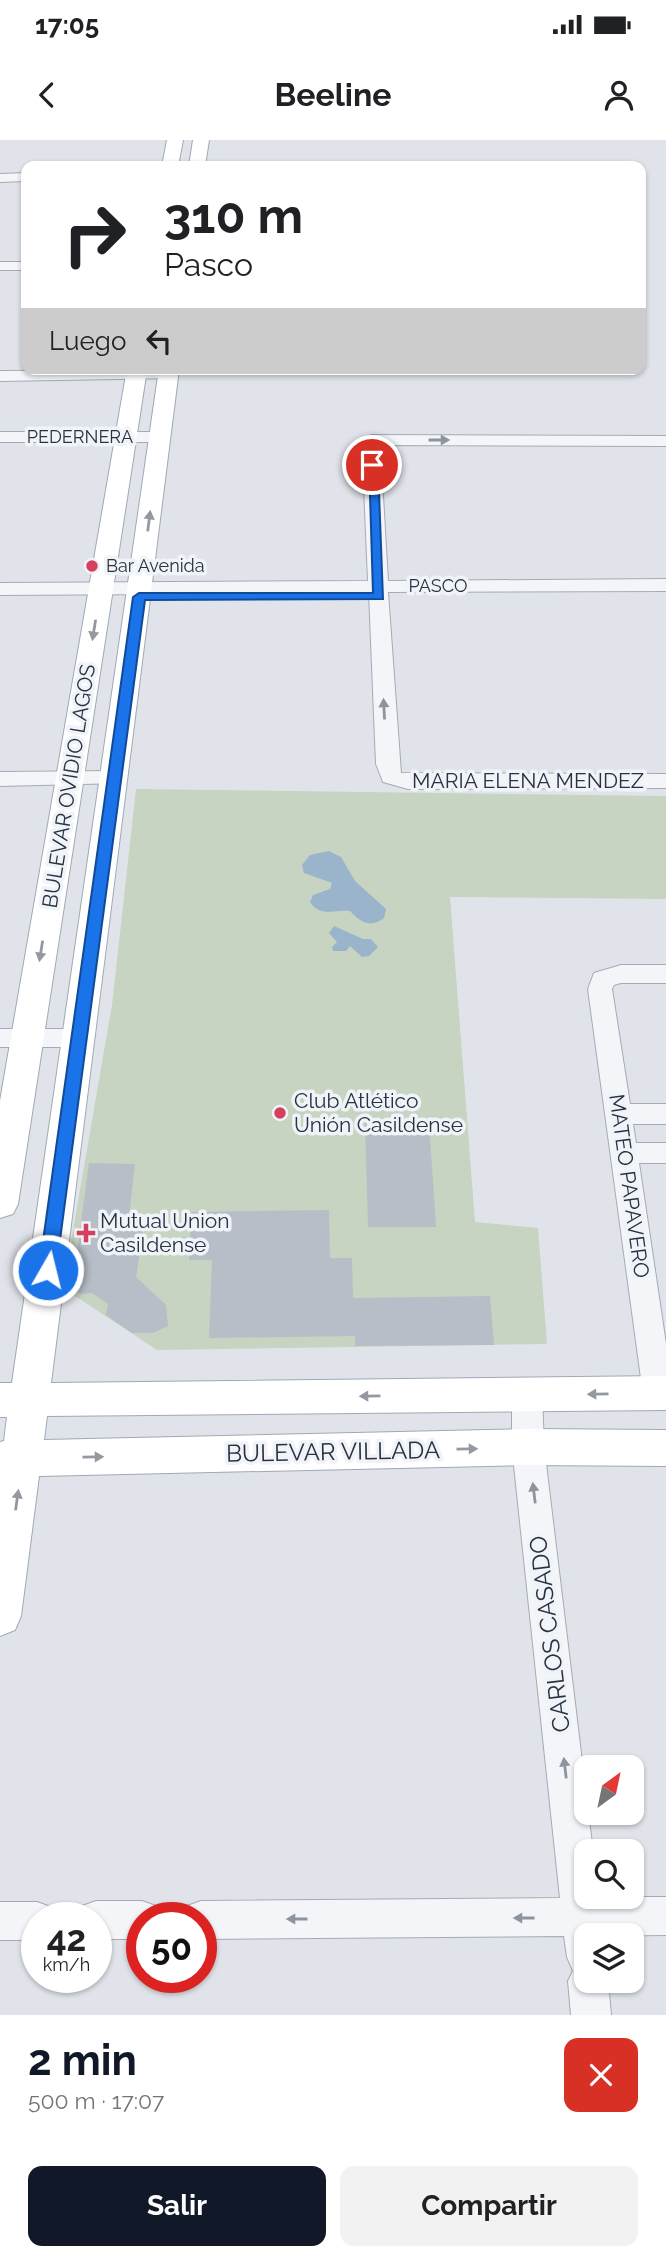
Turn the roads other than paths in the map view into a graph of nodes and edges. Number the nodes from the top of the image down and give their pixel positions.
1 (175, 140) edge
2 (201, 140) edge
3 (171, 161) edge
4 (198, 161) edge
5 (0, 177) edge
6 (21, 177) edge
7 (0, 266) edge
8 (21, 266) edge
9 (0, 376) edge
10 (136, 376) edge
11 (168, 376) edge
12 (0, 385) edge
13 (0, 437) edge
14 (126, 437) junction
15 (160, 437) junction
16 (665, 444) edge
17 (666, 585) edge
18 (0, 589) edge
19 (379, 591) junction
20 (100, 592) junction
21 (140, 592) junction
22 (666, 594) edge
23 (70, 778) junction
24 (114, 778) junction
25 (0, 779) edge
26 (666, 781) edge
27 (666, 974) edge
28 (14, 1038) edge
29 (80, 1038) junction
30 (619, 1114) junction
31 (666, 1114) edge
32 (625, 1153) junction
33 (666, 1153) edge
34 (0, 1203) edge
35 (662, 1393) edge
36 (527, 1394) junction
37 (15, 1400) edge
38 (528, 1447) junction
39 (666, 1448) edge
40 (12, 1459) edge
41 (0, 1616) edge
42 (666, 1916) edge
43 (583, 1918) junction
44 (217, 1920) edge
45 (0, 1921) edge
46 (21, 1921) edge
47 (583, 1923) edge
48 (589, 1993) edge
49 (591, 2015) edge

1 - 3 main road
2 - 4 main road
5 - 6 street
7 - 8 street
9 - 10 street
10 - 11 street
10 - 12 street
10 - 14 main road, BULEVAR OVIDIO LAGOS
11 - 15 main road, BULEVAR OVIDIO LAGOS
13 - 14 street, PEDERNERA
14 - 15 street, PEDERNERA
14 - 20 main road, BULEVAR OVIDIO LAGOS
21 -> 15 main road, BULEVAR OVIDIO LAGOS
19 -> 16 street
17 - 19 street, PASCO
18 - 20 street, PASCO
19 - 21 street, PASCO
19 - 22 street, PASCO
26 -> 19 street, MARIA ELENA MENDEZ
20 - 21 street, PASCO
20 -> 23 main road, BULEVAR OVIDIO LAGOS
21 - 24 main road, BULEVAR OVIDIO LAGOS
23 - 24 street
23 - 25 street
23 -> 28 main road, BULEVAR OVIDIO LAGOS
24 - 29 main road, BULEVAR OVIDIO LAGOS
27 - 30 street, MATEO PAPAVERO
28 - 29 street
28 - 34 main road, BULEVAR OVIDIO LAGOS
29 - 37 main road, BULEVAR OVIDIO LAGOS
30 - 31 street
30 - 32 street, MATEO PAPAVERO
32 - 33 street
32 - 35 street, MATEO PAPAVERO
35 -> 36 main road
36 -> 37 main road
36 - 38 street, CARLOS CASADO
37 - 40 main road, BULEVAR OVIDIO LAGOS
38 - 39 main road, BULEVAR VILLADA
40 -> 38 main road, BULEVAR VILLADA
43 -> 38 street, CARLOS CASADO
41 -> 40 main road, BULEVAR OVIDIO LAGOS
42 - 43 street
43 -> 44 street
43 - 47 street, CARLOS CASADO
45 - 46 street
48 - 49 street

